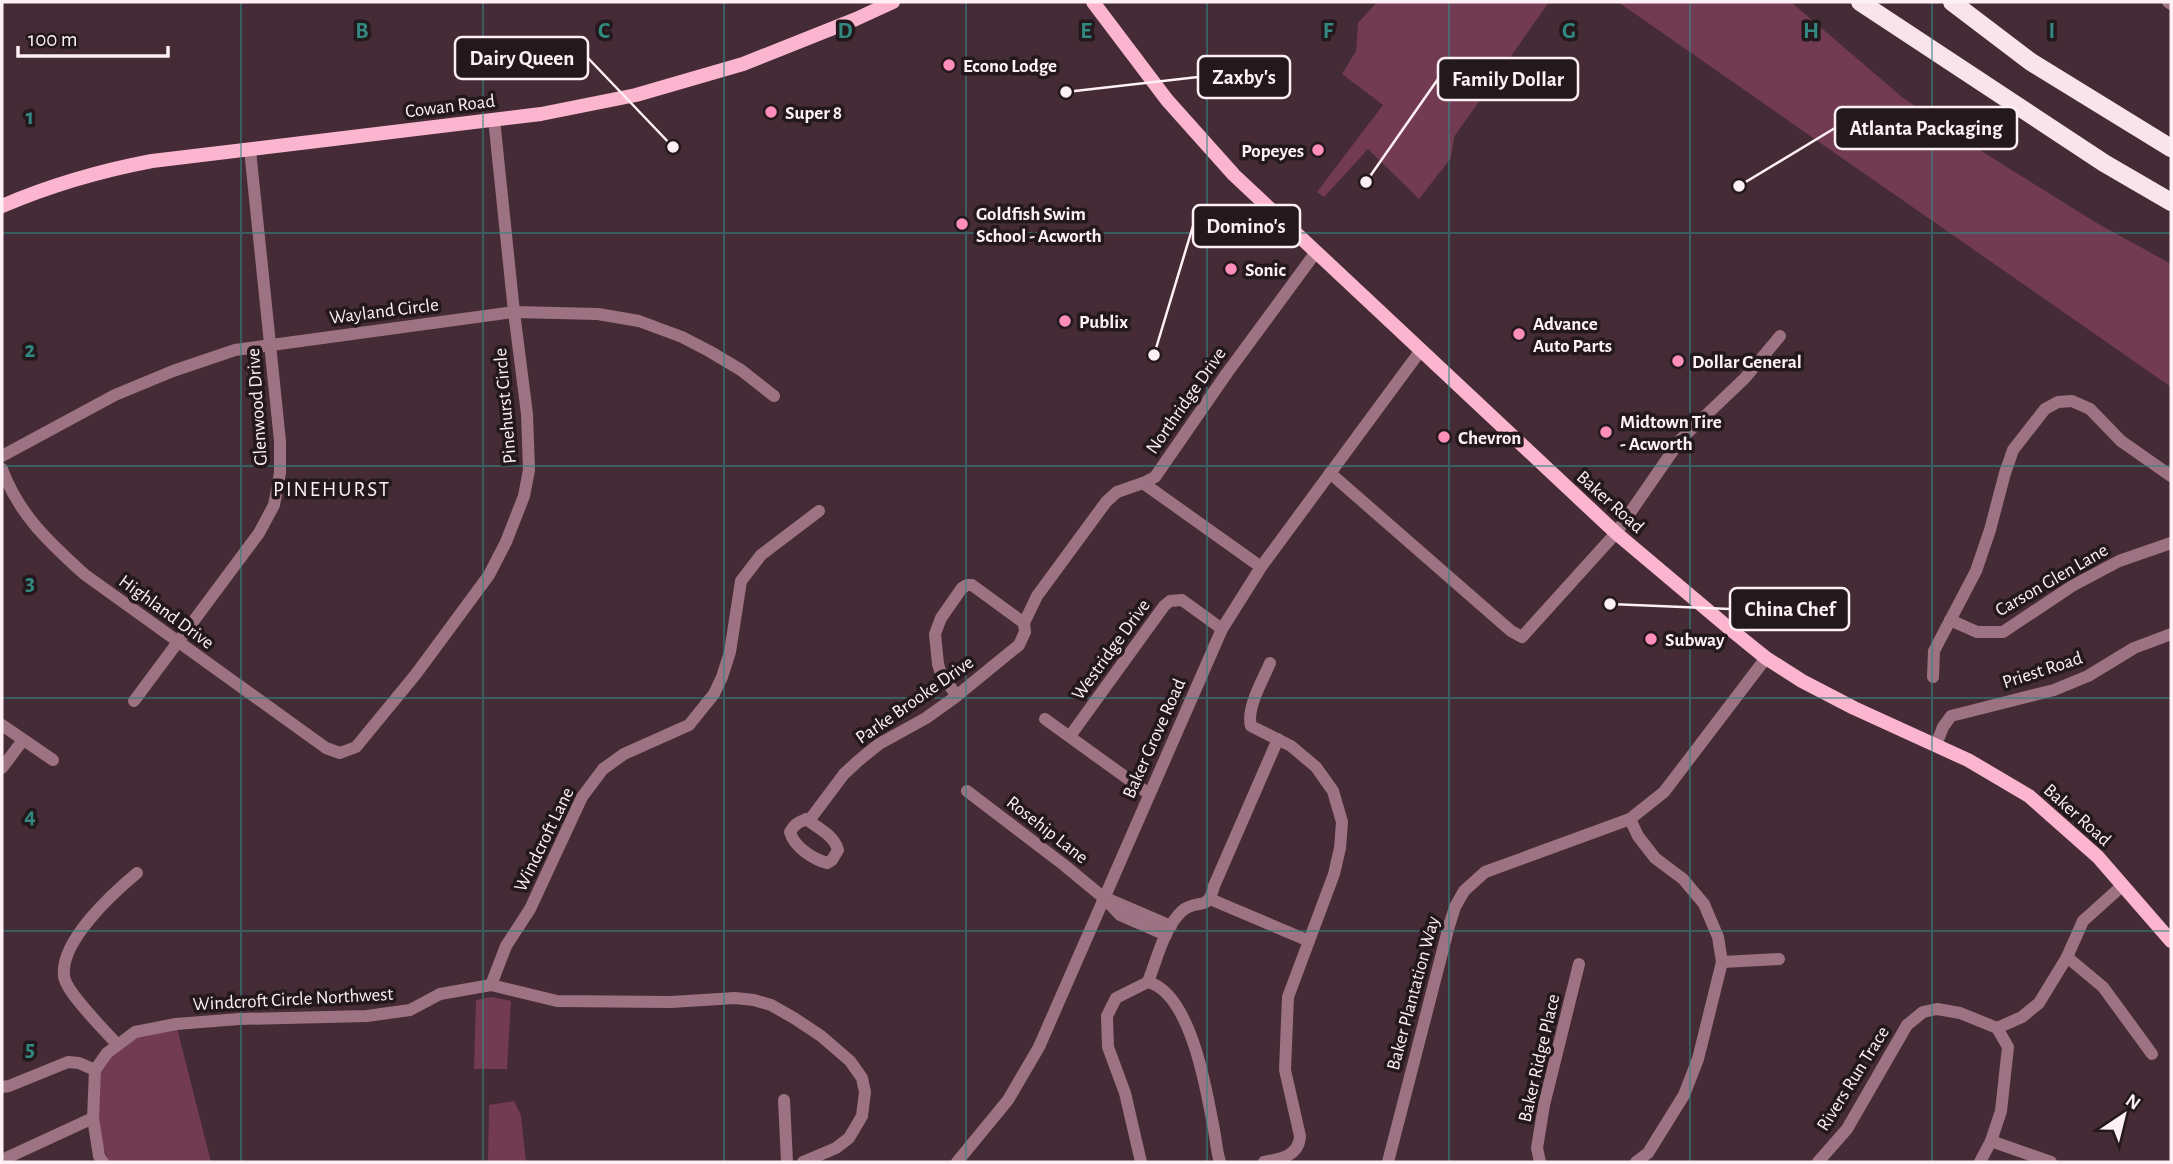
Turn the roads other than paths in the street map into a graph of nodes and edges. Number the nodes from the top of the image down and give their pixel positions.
1 (893, 2) edge
2 (1093, 2) edge
3 (1860, 2) edge
4 (1879, 2) edge
5 (1952, 2) edge
6 (1964, 2) edge
7 (2031, 62) junction
8 (2022, 110) junction
9 (494, 119) junction
10 (2171, 148) edge
11 (250, 150) junction
12 (2171, 202) edge
13 (2, 206) edge
14 (1316, 252) junction
15 (513, 312) junction
16 (1780, 336) dead end
17 (271, 344) junction
18 (1421, 351) junction
19 (774, 396) dead end
20 (2, 456) edge
21 (2, 469) edge
22 (1330, 472) junction
23 (2171, 476) edge
24 (1143, 483) junction
25 (819, 511) dead end
26 (1616, 533) junction
27 (2171, 543) edge
28 (1261, 567) junction
29 (1950, 620) junction
30 (1024, 623) junction
31 (1222, 629) junction
32 (2171, 634) edge
33 (178, 642) junction
34 (1766, 658) junction
35 (1270, 663) dead end
36 (1933, 677) dead end
37 (957, 696) junction
38 (134, 701) dead end
39 (1045, 719) dead end
40 (2, 725) edge
41 (1070, 736) junction
42 (1278, 739) junction
43 (23, 740) junction
44 (1936, 745) junction
45 (340, 753) joint
46 (53, 760) dead end
47 (2, 768) edge
48 (967, 791) dead end
49 (1149, 794) junction
50 (806, 819) dead end
51 (1630, 819) junction
52 (137, 873) dead end
53 (2123, 885) junction
54 (1104, 898) junction
55 (1210, 899) junction
56 (1169, 931) junction
57 (1309, 941) junction
58 (2171, 941) edge
59 (2067, 957) junction
60 (1779, 959) dead end
61 (1722, 962) junction
62 (1579, 964) dead end
63 (1148, 982) junction
64 (491, 985) junction
65 (1997, 1028) junction
66 (117, 1044) junction
67 (2152, 1054) dead end
68 (95, 1070) junction
69 (2, 1087) edge
70 (784, 1100) dead end
71 (93, 1118) junction
72 (1992, 1141) junction
73 (2, 1160) edge
74 (812, 1160) edge
75 (103, 1162) edge
76 (788, 1162) edge
77 (957, 1162) edge
78 (1141, 1162) edge
79 (1220, 1162) edge
80 (1264, 1162) edge
81 (1388, 1162) edge
82 (1540, 1162) edge
83 (1636, 1162) edge
84 (1818, 1162) edge
85 (1980, 1162) edge
86 (2051, 1162) edge

1 - 9 main road, Cowan Road
2 - 14 main road, Baker Road
3 - 8 highway
4 - 8 highway
5 - 7 highway
6 - 7 highway
7 - 10 highway
8 - 12 highway
9 - 11 main road, Cowan Road
9 - 15 street, Pinehurst Circle
11 - 13 main road, Cowan Road
11 - 17 street, Glenwood Drive
14 - 18 main road, Baker Road
14 - 24 street, Northridge Drive
15 - 17 street, Wayland Circle
15 - 19 street, Wayland Circle
15 - 45 street, Pinehurst Circle
16 - 26 street
17 - 20 street, Wayland Circle
17 - 33 street, Glenwood Drive
18 - 22 street, Baker Grove Road
18 - 26 main road, Baker Road
21 - 33 street, Highland Drive
22 - 26 street
22 - 28 street, Baker Grove Road
23 - 29 street
24 - 28 street
24 - 30 street, Parke Brooke Drive
25 - 64 street, Windcroft Lane
26 - 34 main road, Baker Road
27 - 29 street, Carson Glen Lane
28 - 31 street, Baker Grove Road
29 - 36 street
30 - 37 street, Parke Brooke Drive
30 - 37 street
31 - 41 street, Westridge Drive
31 - 49 street, Baker Grove Road
32 - 44 street, Priest Road
33 - 38 street, Glenwood Drive
33 - 45 street, Highland Drive
34 - 44 main road, Baker Road
34 - 51 street, Baker Plantation Way
35 - 42 street
37 - 50 street, Parke Brooke Drive
39 - 41 street
40 - 43 street
41 - 49 street
42 - 55 street
42 - 57 street
43 - 46 street
43 - 47 street
44 - 53 main road, Baker Road
48 - 54 street, Rosehip Lane
49 - 54 street, Baker Grove Road
51 - 61 street
51 - 81 street, Baker Plantation Way
52 - 66 street
53 - 58 main road, Baker Road
53 - 59 street
54 - 56 street, Rosehip Lane
54 - 77 street, Baker Grove Road
55 - 56 street
55 - 57 street
56 - 63 street
57 - 80 street
59 - 65 street
59 - 67 street
60 - 61 street
61 - 83 street
62 - 82 street, Baker Ridge Place
63 - 78 street
63 - 79 street
64 - 66 street, Windcroft Circle Northwest
64 - 74 street, Windcroft Circle Northwest
65 - 72 street
65 - 84 street, Rivers Run Trace
66 - 68 street, Windcroft Circle Northwest
68 - 69 street
68 - 71 street
70 - 76 street
71 - 73 street
71 - 75 street
72 - 85 street
72 - 86 street

